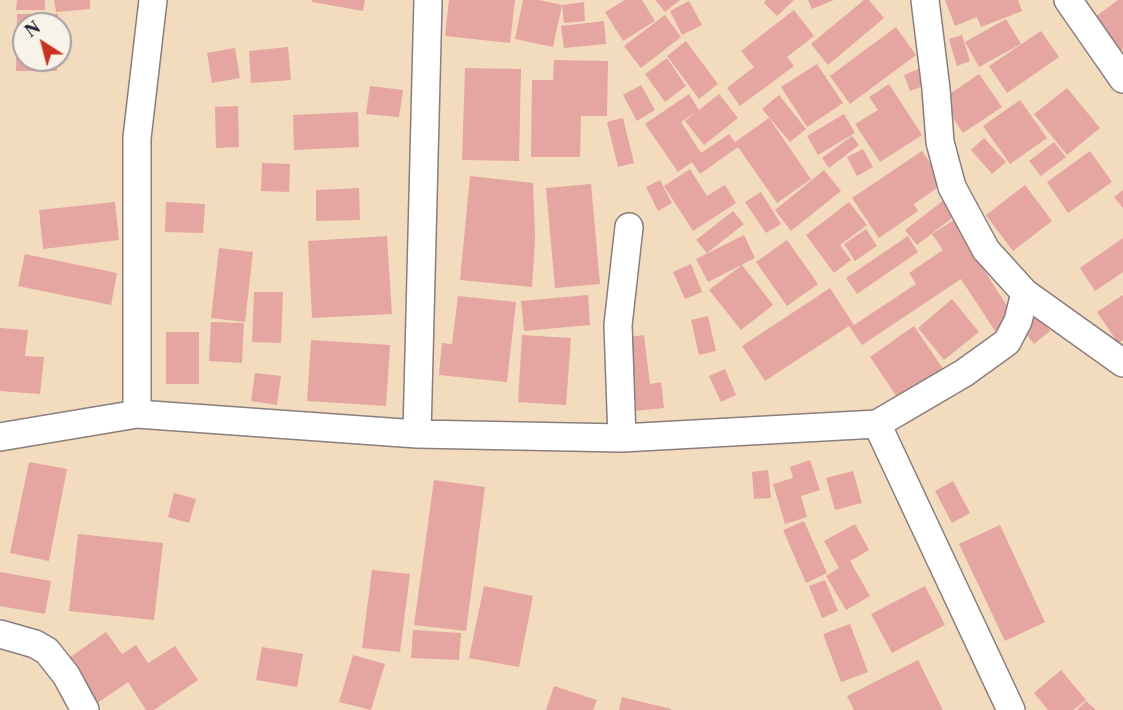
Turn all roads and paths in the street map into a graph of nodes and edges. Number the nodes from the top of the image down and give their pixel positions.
1 (153, 0) edge
2 (428, 0) edge
3 (925, 0) edge
4 (1068, 0) edge
5 (1123, 79) edge
6 (629, 227) dead end
7 (1025, 293) junction
8 (1123, 363) edge
9 (137, 414) junction
10 (877, 424) junction
11 (417, 434) junction
12 (0, 437) edge
13 (622, 438) junction
14 (0, 634) edge
15 (85, 710) edge
16 (1011, 710) edge

1 - 9 street
2 - 11 street
3 - 7 street
4 - 5 street
6 - 13 street
7 - 8 street
7 - 10 street
9 - 11 street
9 - 12 street
10 - 13 street
10 - 16 street
11 - 13 street
14 - 15 street

